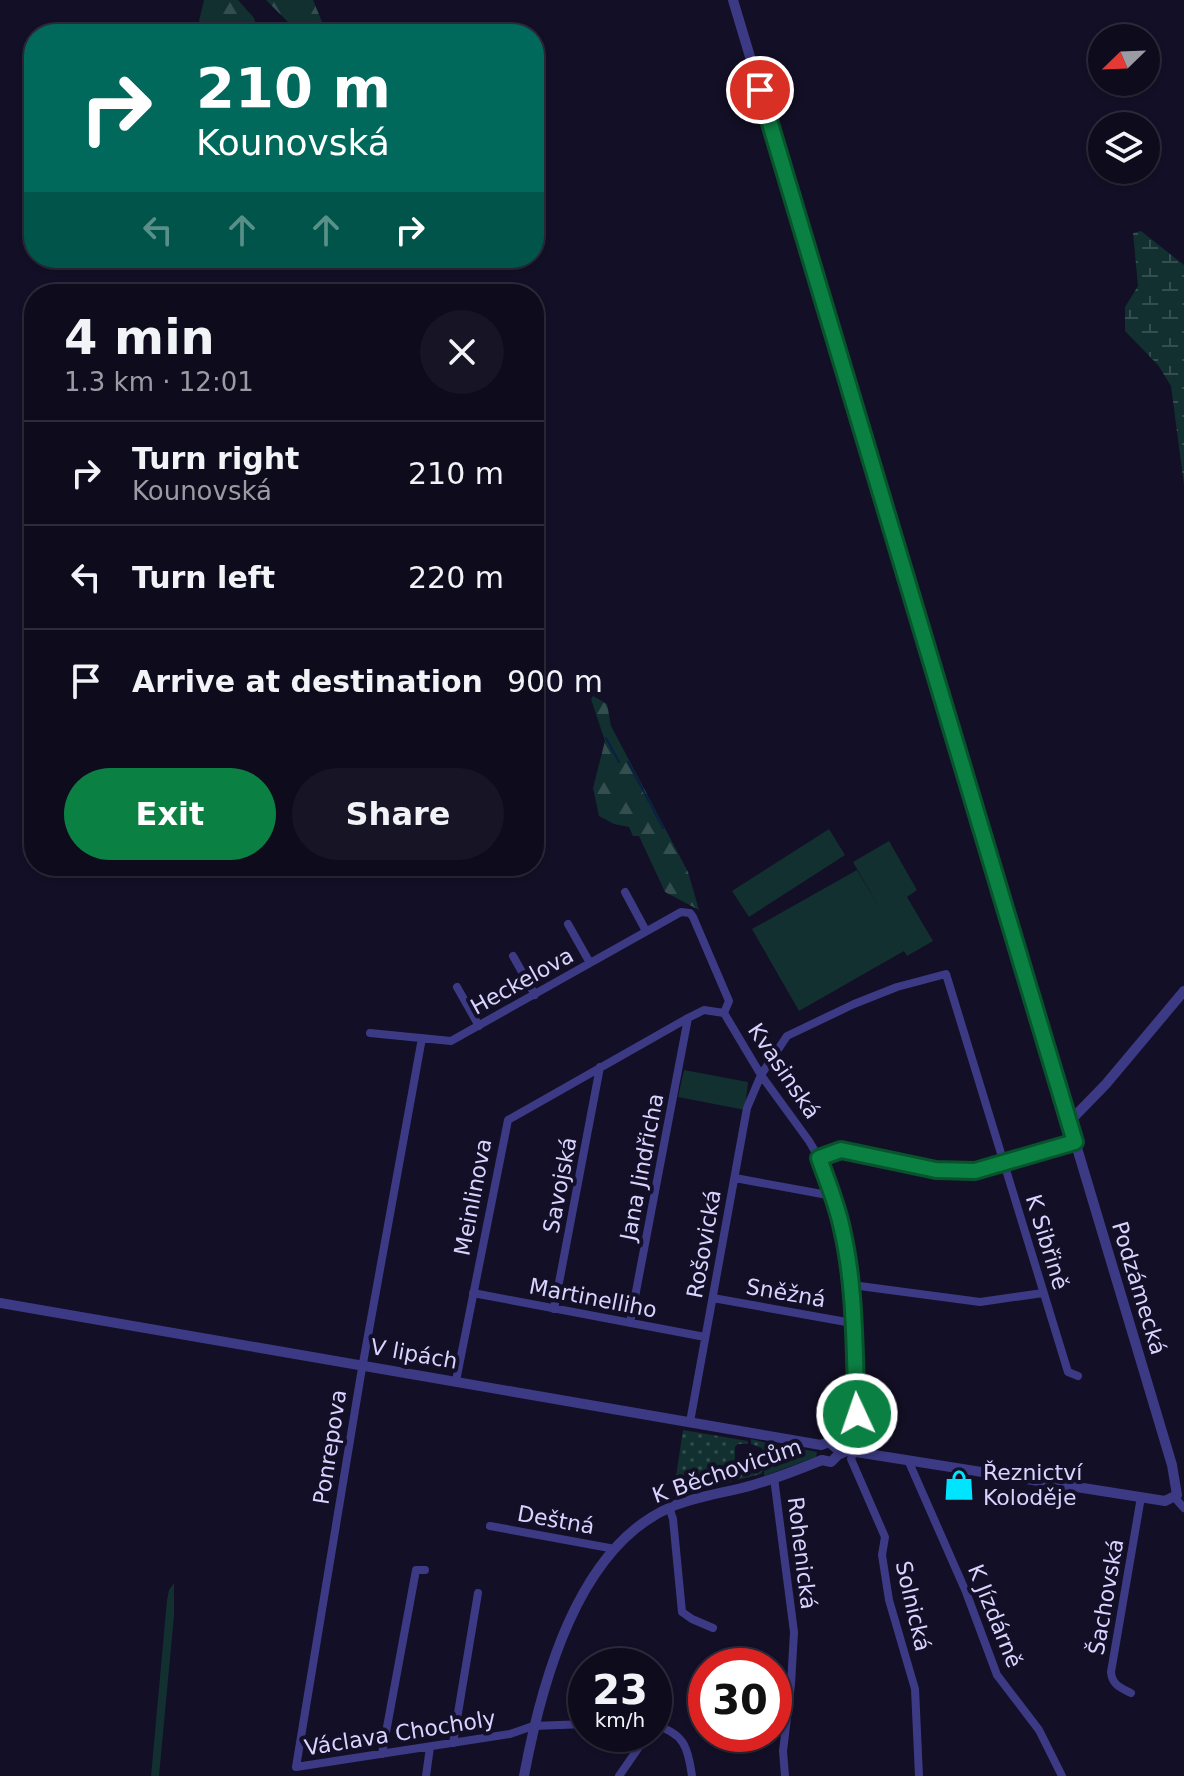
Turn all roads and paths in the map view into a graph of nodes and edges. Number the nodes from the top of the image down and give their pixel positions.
1 (733, 0) edge
2 (625, 892) dead end
3 (681, 912) joint
4 (568, 924) dead end
5 (646, 931) junction
6 (513, 956) dead end
7 (590, 963) junction
8 (946, 974) joint
9 (457, 987) dead end
10 (1184, 991) edge
11 (535, 995) junction
12 (724, 1013) junction
13 (688, 1018) junction
14 (479, 1026) junction
15 (370, 1033) dead end
16 (422, 1038) junction
17 (600, 1067) junction
18 (761, 1075) junction
19 (1069, 1122) junction
20 (1075, 1142) junction
21 (819, 1158) junction
22 (1004, 1164) junction
23 (735, 1178) junction
24 (833, 1196) junction
25 (852, 1285) junction
26 (473, 1293) junction
27 (1043, 1293) junction
28 (713, 1298) junction
29 (0, 1303) edge
30 (554, 1309) junction
31 (630, 1323) junction
32 (852, 1323) junction
33 (705, 1337) junction
34 (362, 1365) junction
35 (1078, 1376) dead end
36 (456, 1381) junction
37 (690, 1422) junction
38 (821, 1445) junction
39 (852, 1451) junction
40 (837, 1452) junction
41 (822, 1460) junction
42 (908, 1460) junction
43 (774, 1478) junction
44 (1141, 1497) junction
45 (1175, 1498) junction
46 (669, 1507) junction
47 (1184, 1507) edge
48 (490, 1526) dead end
49 (615, 1549) junction
50 (425, 1570) dead end
51 (478, 1593) dead end
52 (713, 1628) dead end
53 (1131, 1693) dead end
54 (568, 1725) edge
55 (533, 1726) junction
56 (672, 1730) edge
57 (453, 1743) junction
58 (430, 1747) junction
59 (636, 1752) edge
60 (382, 1754) junction
61 (296, 1767) joint
62 (426, 1776) edge
63 (524, 1776) edge
64 (619, 1776) edge
65 (692, 1776) edge
66 (785, 1776) edge
67 (919, 1776) edge
68 (1062, 1776) edge

1 - 19 street, Podzámecká
2 - 5 street
3 - 5 street, Heckelova
3 - 12 street, Kvasinská
4 - 7 street
5 - 7 street, Heckelova
6 - 11 street
7 - 11 street, Heckelova
8 - 18 street, Rošovická
8 - 22 street, K Sibřině
9 - 14 street
10 - 19 street
11 - 14 street, Heckelova
12 - 13 street, Meinlinova
12 - 18 street, Kvasinská
13 - 17 street, Meinlinova
13 - 31 street, Jana Jindřicha
14 - 16 street, Heckelova
15 - 16 street, Heckelova
16 - 34 street, Ponrepova
17 - 26 street, Meinlinova
17 - 30 street, Savojská
18 - 21 street, Kvasinská
18 - 23 street, Rošovická
19 - 20 street, Podzámecká
20 - 22 street
20 - 45 street, Podzámecká
21 - 22 street
21 - 24 street, Kvasinská
22 - 27 street, K Sibřině
23 - 24 street
23 - 28 street, Rošovická
24 - 25 street, Kvasinská
25 - 27 street
25 - 32 street, Kvasinská
26 - 30 street, Martinelliho
26 - 36 street, Meinlinova
27 - 35 street, K Sibřině
28 - 32 street, Sněžná
28 - 33 street, Rošovická
29 - 34 street, V lipách
30 - 31 street, Martinelliho
31 - 33 street, Martinelliho
32 - 39 street, Kvasinská
33 - 37 street, Rošovická
34 - 36 street, V lipách
34 - 61 street, Ponrepova
36 - 37 street, V lipách
37 - 38 street, V lipách
38 - 40 street
38 - 41 street
39 - 40 street
39 - 42 street
39 - 67 street, Solnická
40 - 41 street
41 - 43 street, K Běchovicům
42 - 44 street
42 - 68 street, K Jízdárně
43 - 46 street, K Běchovicům
43 - 66 street, Rohenická
44 - 45 street
44 - 53 street, Šachovská
45 - 47 street
46 - 49 street, K Běchovicům
46 - 52 street
48 - 49 street, Deštná
49 - 55 street, K Běchovicům
50 - 60 street
51 - 57 street
54 - 55 street, Václava Chocholy
55 - 57 street, Václava Chocholy
55 - 63 street, K Běchovicům
56 - 65 street
57 - 58 street, Václava Chocholy
58 - 60 street, Václava Chocholy
58 - 62 street
59 - 64 street
60 - 61 street, Václava Chocholy

